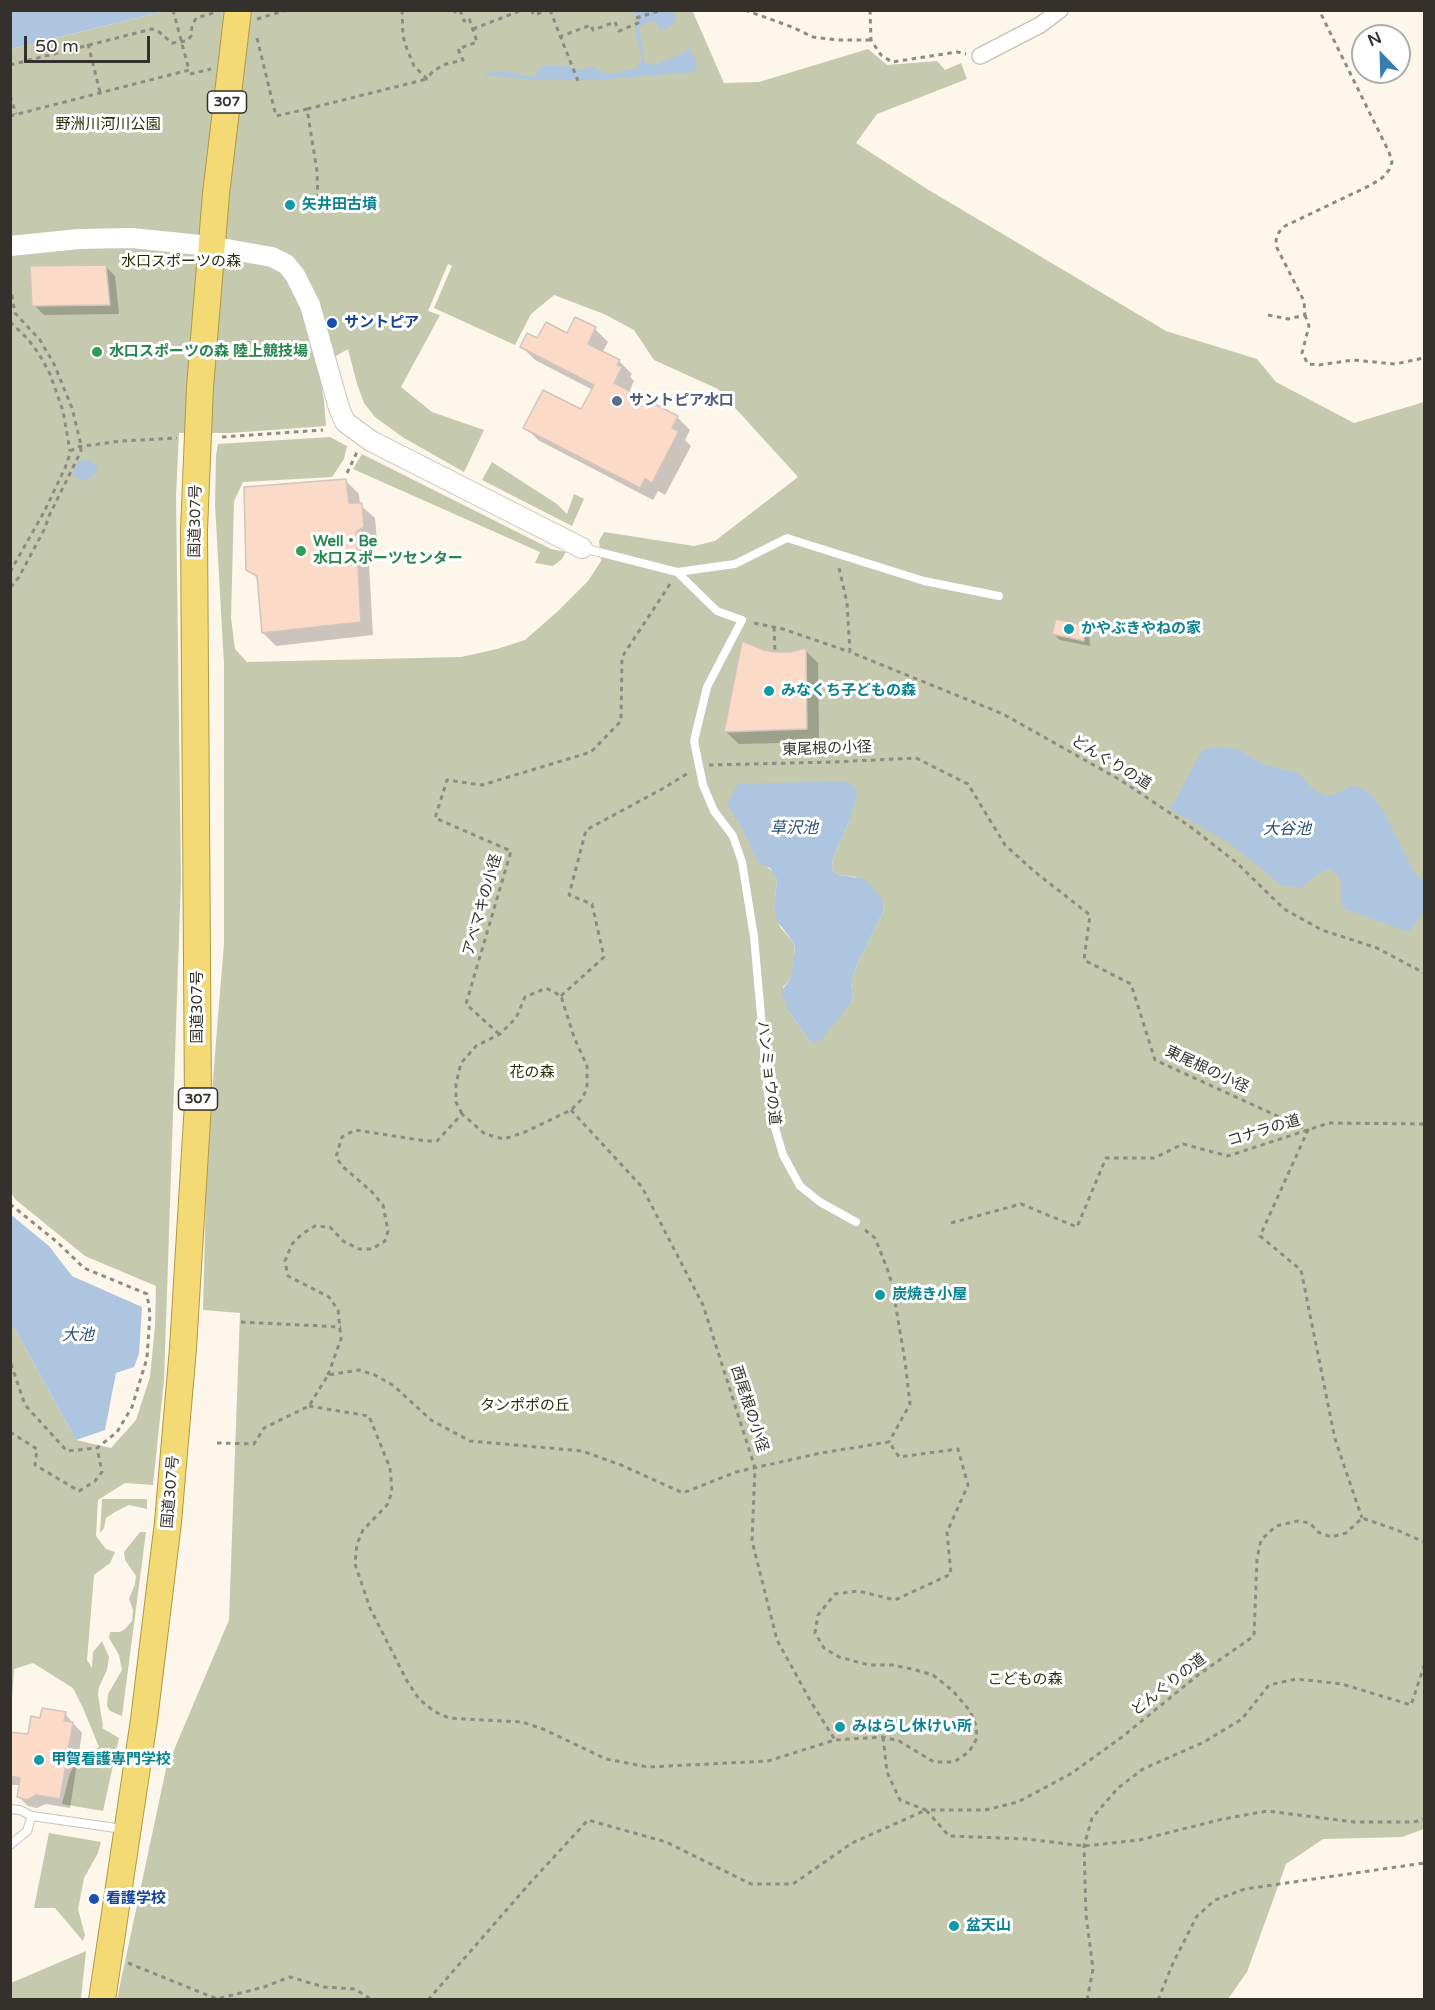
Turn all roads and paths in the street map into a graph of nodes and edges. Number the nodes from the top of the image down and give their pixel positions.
1 (173, 10) edge
2 (222, 10) edge
3 (287, 10) edge
4 (402, 10) edge
5 (454, 10) edge
6 (522, 10) edge
7 (531, 10) edge
8 (549, 10) edge
9 (662, 10) edge
10 (745, 10) edge
11 (870, 10) edge
12 (1060, 10) edge
13 (1318, 10) edge
14 (248, 20) edge
15 (472, 29) junction
16 (559, 37) junction
17 (871, 40) junction
18 (181, 42) junction
19 (88, 44) junction
20 (980, 56) joint
21 (262, 57) junction
22 (251, 59) dead end
23 (10, 65) edge
24 (220, 67) dead end
25 (189, 70) junction
26 (427, 79) junction
27 (578, 81) dead end
28 (100, 93) junction
29 (10, 96) edge
30 (307, 109) junction
31 (16, 114) junction
32 (10, 116) edge
33 (338, 204) dead end
34 (10, 246) edge
35 (210, 246) junction
36 (10, 286) edge
37 (1268, 315) dead end
38 (1305, 315) junction
39 (10, 322) edge
40 (1425, 358) edge
41 (323, 430) dead end
42 (222, 437) dead end
43 (177, 438) dead end
44 (359, 447) dead end
45 (70, 452) junction
46 (347, 473) dead end
47 (582, 548) joint
48 (836, 554) junction
49 (10, 572) edge
50 (677, 572) junction
51 (10, 588) edge
52 (999, 596) dead end
53 (742, 620) junction
54 (774, 627) junction
55 (776, 652) dead end
56 (850, 652) junction
57 (698, 766) junction
58 (1425, 973) edge
59 (561, 996) junction
60 (500, 1034) junction
61 (572, 1110) junction
62 (462, 1114) junction
63 (1425, 1124) edge
64 (1308, 1130) junction
65 (10, 1204) edge
66 (856, 1222) joint
67 (951, 1223) dead end
68 (241, 1322) dead end
69 (341, 1327) junction
70 (10, 1361) edge
71 (328, 1375) junction
72 (309, 1406) junction
73 (10, 1432) edge
74 (889, 1442) junction
75 (217, 1443) dead end
76 (97, 1448) junction
77 (755, 1468) junction
78 (1362, 1518) junction
79 (1425, 1542) edge
80 (1425, 1666) edge
81 (883, 1737) junction
82 (835, 1740) junction
83 (10, 1809) edge
84 (926, 1810) junction
85 (32, 1816) junction
86 (1425, 1819) edge
87 (127, 1830) junction
88 (10, 1845) edge
89 (1084, 1846) junction
90 (1425, 1863) edge
91 (110, 1956) junction
92 (102, 2000) edge
93 (372, 2000) edge
94 (428, 2000) edge
95 (1087, 2000) edge
96 (1158, 2000) edge

1 - 18 path
2 - 18 path
3 - 14 path
4 - 26 path
5 - 15 path
6 - 15 path
7 - 8 path
8 - 16 path
9 - 16 path
10 - 17 path
11 - 17 path
12 - 20 street
13 - 38 path
14 - 21 path
14 - 35 highway, 国道307号 / 307, bridge
15 - 26 path
16 - 27 path
17 - 20 path
18 - 19 path
18 - 25 path
19 - 23 path
19 - 28 path
21 - 22 path
21 - 30 path
24 - 25 path
25 - 28 path
26 - 30 path
28 - 31 path
29 - 31 path
30 - 33 path
31 - 32 path
34 - 35 street
35 - 47 street
35 - 87 highway, 国道307号 / 307
36 - 51 path
37 - 38 path
38 - 40 path
39 - 45 path
41 - 42 path
43 - 45 path
44 - 46 path
45 - 49 path
47 - 50 lane
48 - 50 lane
48 - 52 lane
48 - 56 path
50 - 53 lane
50 - 60 path, アベマキの小径
53 - 54 path, どんぐりの道
53 - 57 lane, ハンミョウの道
54 - 55 path
54 - 56 path, どんぐりの道
56 - 58 path, どんぐりの道
57 - 59 path
57 - 64 path, 東尾根の小径
57 - 66 lane, ハンミョウの道
59 - 60 path
59 - 61 path
60 - 62 path
61 - 62 path
61 - 77 path, 西尾根の小径
62 - 69 path
63 - 64 path, コナラの道
64 - 67 path, コナラの道
64 - 78 path
65 - 76 path
66 - 74 path
68 - 69 path
69 - 71 path
70 - 76 path
71 - 72 path
71 - 77 path
72 - 75 path
72 - 82 path
73 - 76 path
74 - 77 path
74 - 81 path
77 - 82 path, 西尾根の小径
78 - 79 path
78 - 84 path, どんぐりの道
80 - 89 path
81 - 82 path
81 - 84 path, どんぐりの道
83 - 85 lane
84 - 89 path
84 - 94 path
85 - 87 lane
85 - 88 lane
86 - 89 path
87 - 91 highway, 国道307号 / 307
89 - 95 path
90 - 96 path
91 - 92 highway, 国道307号 / 307
91 - 93 path

